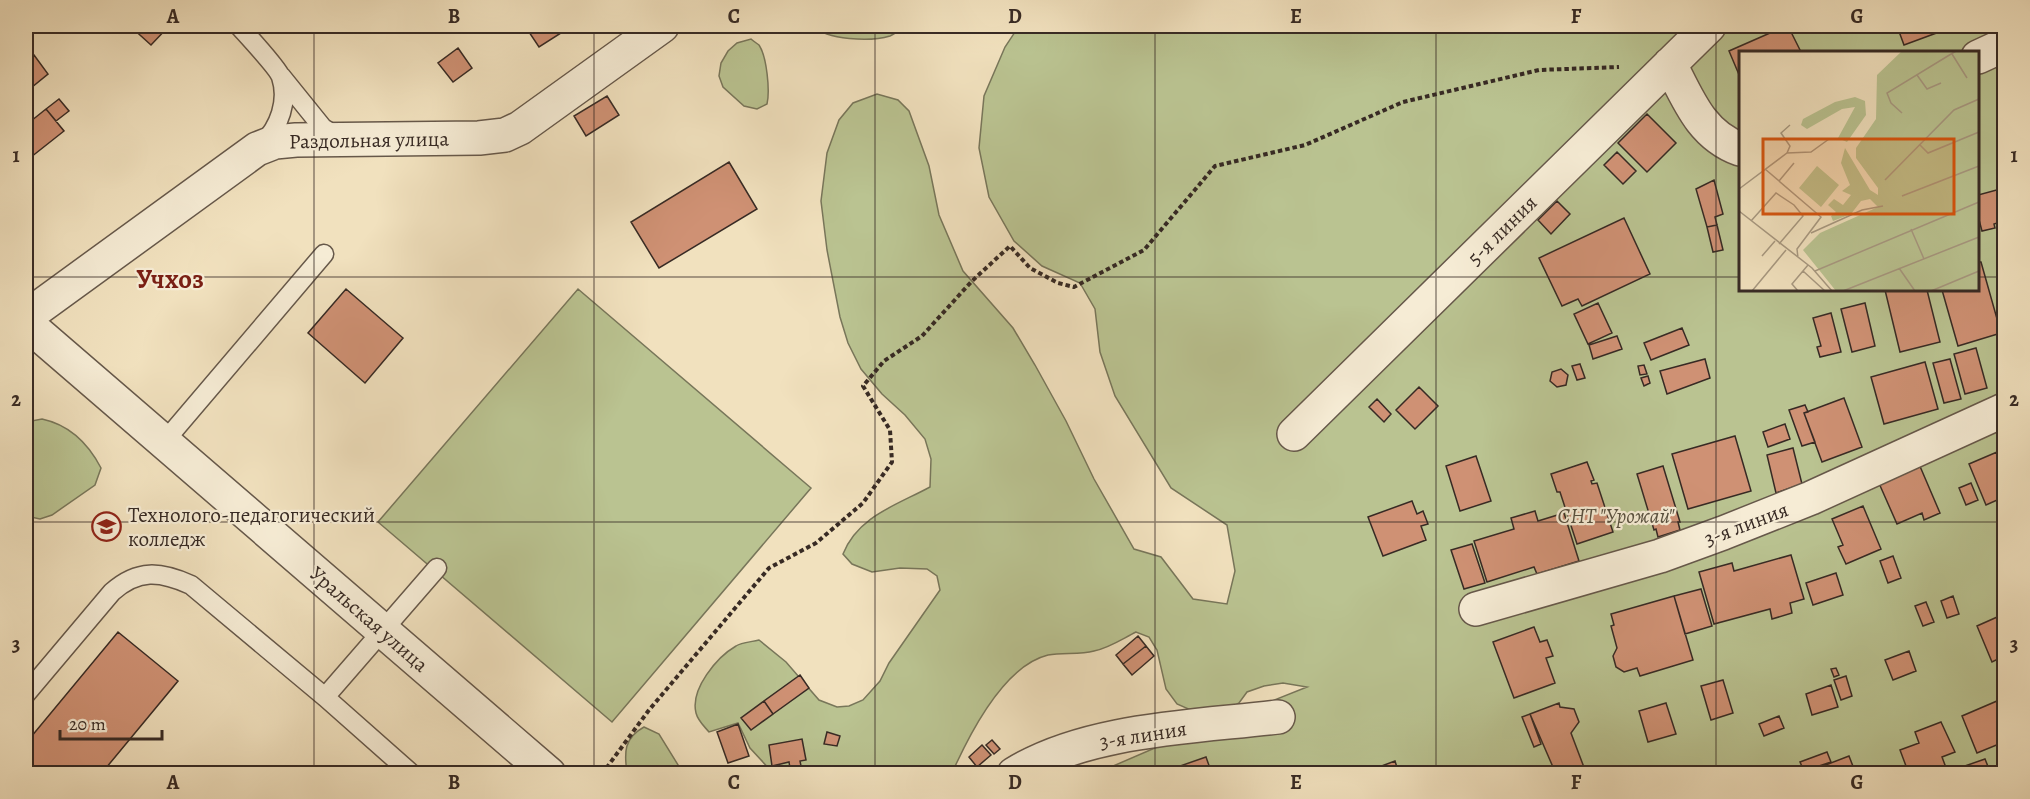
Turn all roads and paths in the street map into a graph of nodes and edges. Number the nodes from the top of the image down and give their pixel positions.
1 (239, 26) edge
2 (662, 26) edge
3 (1709, 26) edge
4 (2004, 45) edge
5 (1979, 56) edge
6 (1670, 64) junction
7 (281, 76) junction
8 (346, 140) junction
9 (257, 149) junction
10 (1739, 149) edge
11 (324, 254) dead end
12 (26, 317) edge
13 (26, 323) edge
14 (2004, 410) edge
15 (1294, 434) dead end
16 (164, 442) junction
17 (438, 567) dead end
18 (1476, 609) dead end
19 (382, 630) junction
20 (26, 694) edge
21 (325, 697) junction
22 (1278, 717) dead end
23 (412, 774) edge
24 (549, 774) edge
25 (602, 774) edge
26 (1014, 774) edge

1 - 7 lane
2 - 8 street, Раздольная улица
3 - 6 street, 5-я линия
4 - 5 street
6 - 10 street
6 - 15 street, 5-я линия
6 - 25 path
7 - 8 lane
7 - 9 lane
8 - 9 street, Раздольная улица
9 - 12 street, Раздольная улица
11 - 16 lane
13 - 16 street, Уральская улица
14 - 18 street, 3-я линия
16 - 19 street, Уральская улица
17 - 19 lane
19 - 21 lane
19 - 24 street, Уральская улица
20 - 21 lane
21 - 23 lane
22 - 26 street, 3-я линия

